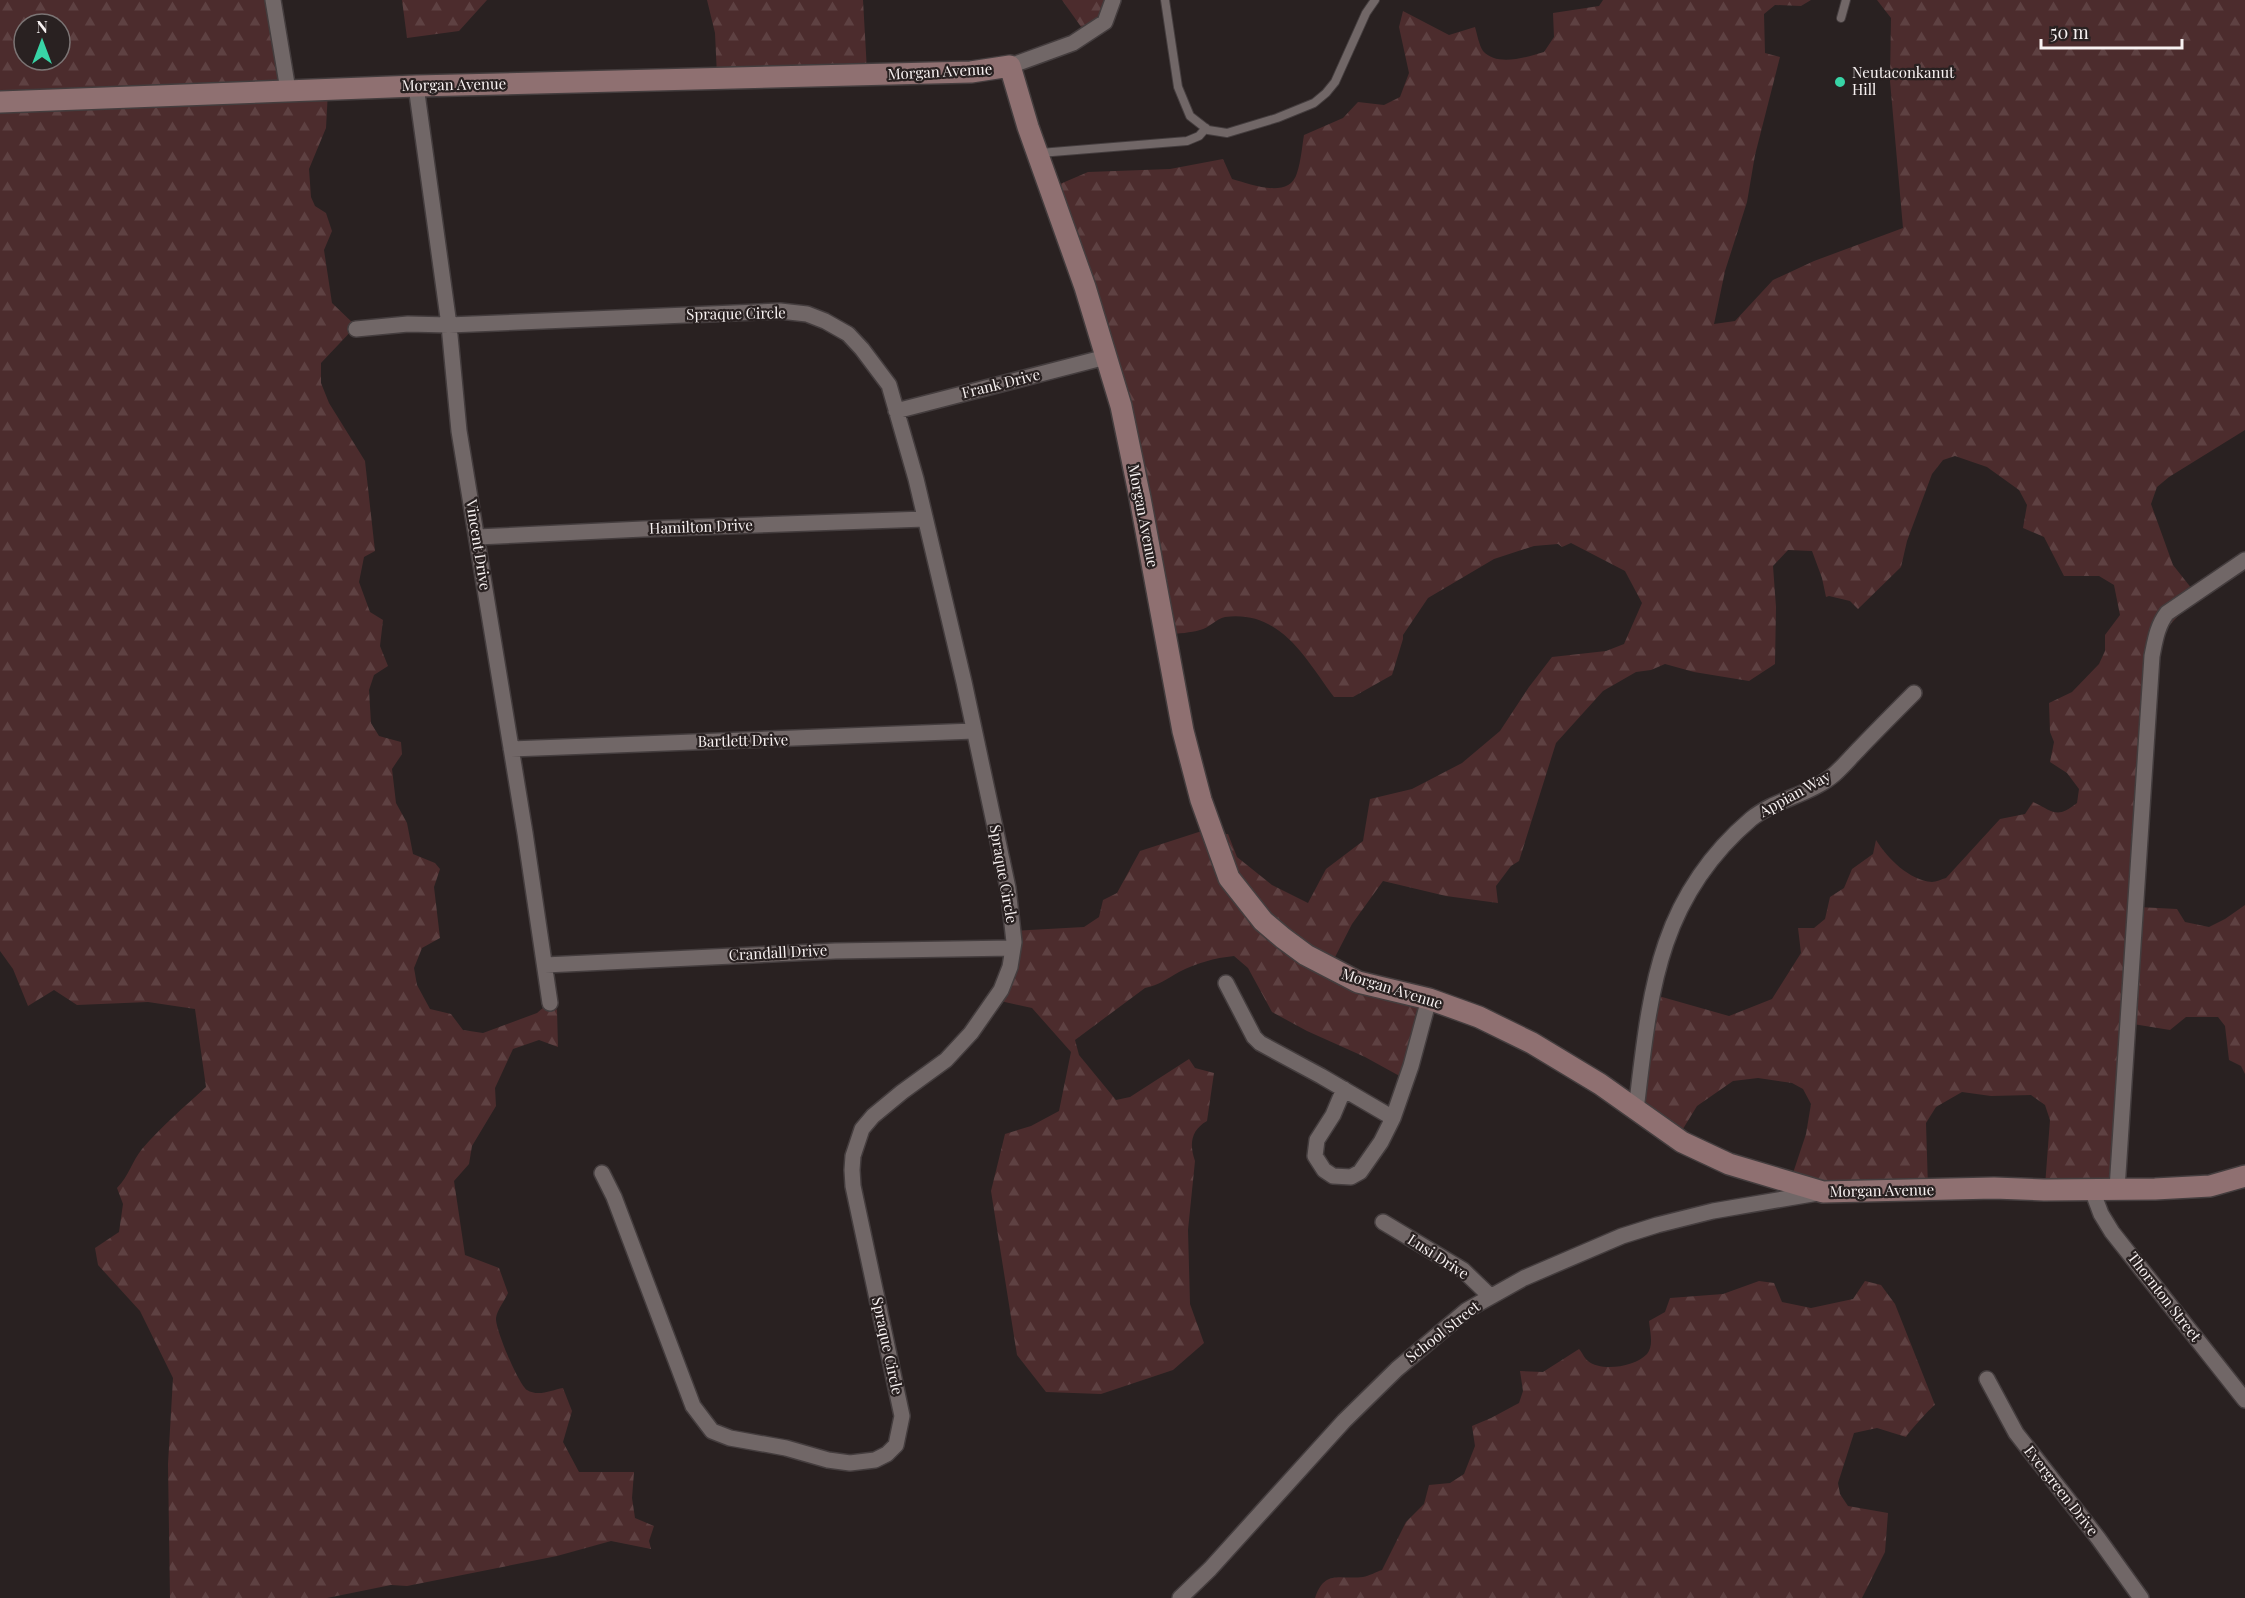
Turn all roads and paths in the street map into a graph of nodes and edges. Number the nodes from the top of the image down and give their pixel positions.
1 (273, 0) edge
2 (1113, 0) edge
3 (1165, 0) edge
4 (1375, 0) edge
5 (1846, 0) edge
6 (1841, 18) dead end
7 (1010, 66) junction
8 (416, 86) junction
9 (288, 90) junction
10 (0, 102) edge
11 (1206, 128) junction
12 (1038, 153) junction
13 (449, 325) junction
14 (356, 328) dead end
15 (1107, 357) junction
16 (896, 411) junction
17 (925, 519) junction
18 (477, 537) junction
19 (2245, 560) edge
20 (1914, 693) dead end
21 (974, 731) junction
22 (511, 749) junction
23 (1012, 948) junction
24 (545, 965) junction
25 (1226, 983) dead end
26 (1429, 999) junction
27 (550, 1003) dead end
28 (1344, 1089) junction
29 (1636, 1110) junction
30 (1394, 1118) junction
31 (602, 1173) dead end
32 (2241, 1180) edge
33 (2117, 1189) junction
34 (2092, 1190) junction
35 (1823, 1192) junction
36 (1383, 1222) dead end
37 (1490, 1296) junction
38 (1987, 1379) dead end
39 (2245, 1400) edge
40 (1180, 1598) edge
41 (2141, 1598) edge

1 - 9 street
2 - 7 street
3 - 11 lane
4 - 11 lane
5 - 6 lane
7 - 8 street, Morgan Avenue
7 - 12 street, Morgan Avenue
8 - 9 street, Morgan Avenue
8 - 13 street, Vincent Drive
9 - 10 street, Morgan Avenue
11 - 12 lane
12 - 15 street, Morgan Avenue
13 - 14 street, Spraque Circle
13 - 16 street, Spraque Circle
13 - 18 street, Vincent Drive
15 - 16 street, Frank Drive
15 - 26 street, Morgan Avenue
16 - 17 street, Spraque Circle
17 - 18 street, Hamilton Drive
17 - 21 street, Spraque Circle
18 - 22 street, Vincent Drive
19 - 33 street
20 - 29 street, Appian Way
21 - 22 street, Bartlett Drive
21 - 23 street, Spraque Circle
22 - 24 street, Vincent Drive
23 - 24 street, Crandall Drive
23 - 31 street, Spraque Circle
24 - 27 street, Vincent Drive
25 - 28 street
26 - 29 street, Morgan Avenue
26 - 30 street
28 - 30 street
28 - 30 street
29 - 35 street, Morgan Avenue
32 - 33 street, Morgan Avenue
33 - 34 street, Morgan Avenue
34 - 35 street, Morgan Avenue
34 - 39 street, Thornton Street
35 - 37 street, School Street
36 - 37 street, Lusi Drive
37 - 40 street, School Street
38 - 41 street, Evergreen Drive

